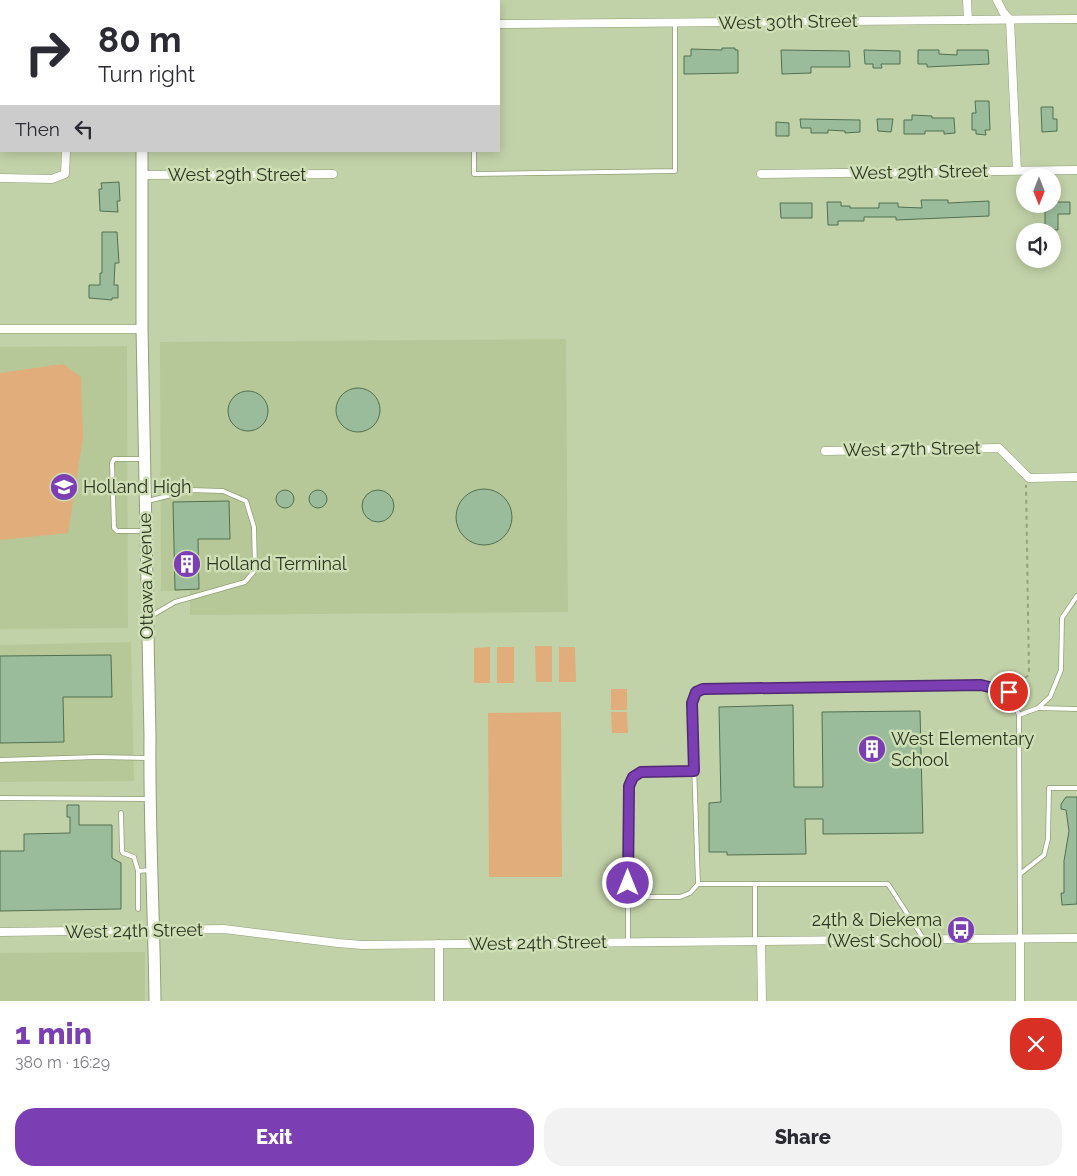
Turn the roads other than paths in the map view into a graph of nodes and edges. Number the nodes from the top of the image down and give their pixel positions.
1 (967, 0) edge
2 (997, 0) edge
3 (1077, 19) edge
4 (968, 20) junction
5 (1010, 20) junction
6 (674, 23) junction
7 (500, 24) edge
8 (66, 152) edge
9 (142, 152) edge
10 (474, 152) edge
11 (1017, 168) edge
12 (1016, 170) edge
13 (1061, 170) edge
14 (1077, 170) edge
15 (333, 174) dead end
16 (761, 174) dead end
17 (142, 175) junction
18 (0, 178) edge
19 (0, 329) edge
20 (142, 329) junction
21 (826, 451) dead end
22 (144, 459) junction
23 (1077, 477) edge
24 (145, 502) junction
25 (145, 531) junction
26 (1077, 596) edge
27 (147, 619) junction
28 (1038, 708) junction
29 (1077, 709) edge
30 (1019, 715) junction
31 (150, 758) junction
32 (0, 760) edge
33 (694, 771) junction
34 (1077, 788) edge
35 (0, 798) edge
36 (150, 799) junction
37 (121, 813) dead end
38 (152, 870) junction
39 (138, 871) junction
40 (1020, 874) junction
41 (698, 884) junction
42 (755, 884) junction
43 (628, 897) junction
44 (138, 909) dead end
45 (154, 931) junction
46 (0, 932) edge
47 (1020, 938) junction
48 (1077, 938) edge
49 (924, 939) junction
50 (758, 941) junction
51 (628, 942) junction
52 (439, 944) junction
53 (155, 1001) edge
54 (439, 1001) edge
55 (762, 1001) edge
56 (1020, 1001) edge

1 - 4 street
2 - 5 street
3 - 5 street, West 30th Street
4 - 5 street, West 30th Street
4 - 6 street, West 30th Street
5 - 11 street
6 - 7 street, West 30th Street
6 - 10 lane
8 - 18 street
9 - 17 street, Ottawa Avenue
12 - 16 street, West 29th Street
13 - 14 street, West 29th Street
15 - 17 street, West 29th Street
17 - 20 street, Ottawa Avenue
19 - 20 street
20 - 22 street, Ottawa Avenue
21 - 23 street, West 27th Street
22 - 24 street, Ottawa Avenue
22 - 25 lane
24 - 25 street, Ottawa Avenue
24 - 27 lane
25 - 27 street, Ottawa Avenue
26 - 28 lane
27 - 31 street, Ottawa Avenue
28 - 29 lane
28 - 30 lane
30 - 33 lane
30 - 40 lane
31 - 32 lane
31 - 36 street, Ottawa Avenue
33 - 41 lane
33 - 43 lane
34 - 40 lane
35 - 36 lane
36 - 38 street, Ottawa Avenue
37 - 39 lane
38 - 39 lane
38 - 45 street, Ottawa Avenue
39 - 44 lane
40 - 47 lane
41 - 42 lane
41 - 43 lane
42 - 49 lane
42 - 50 lane
43 - 51 lane
45 - 46 street, West 24th Street
45 - 52 street, West 24th Street
45 - 53 street, Ottawa Avenue
47 - 48 street, West 24th Street
47 - 49 street, West 24th Street
47 - 56 street
49 - 50 street, West 24th Street
50 - 51 street, West 24th Street
50 - 55 street
51 - 52 street, West 24th Street
52 - 54 street

